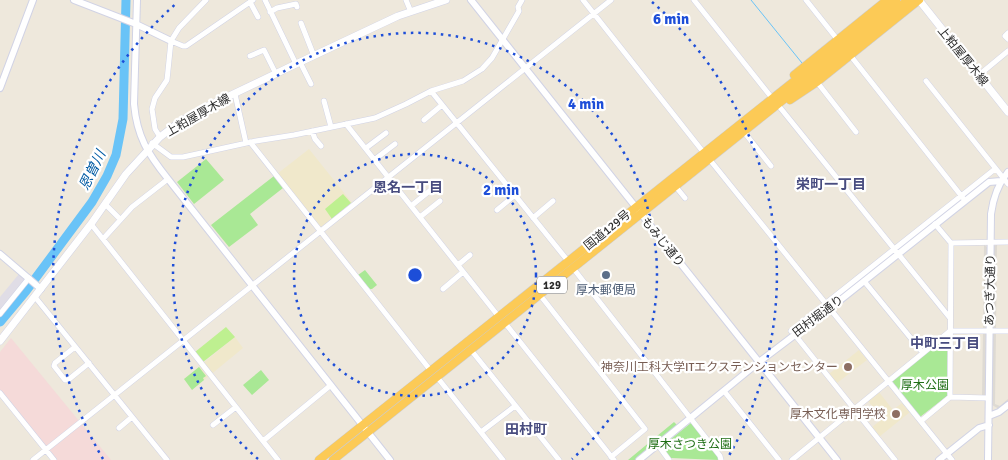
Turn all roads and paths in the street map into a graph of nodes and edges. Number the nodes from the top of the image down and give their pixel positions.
1 (33, 0) edge
2 (74, 0) edge
3 (137, 0) edge
4 (206, 0) edge
5 (265, 0) edge
6 (406, 0) edge
7 (446, 0) edge
8 (471, 0) edge
9 (522, 0) edge
10 (583, 0) edge
11 (611, 0) edge
12 (694, 0) edge
13 (806, 0) edge
14 (887, 0) edge
15 (896, 0) edge
16 (908, 0) edge
17 (919, 0) edge
18 (252, 1) edge
19 (435, 2) edge
20 (296, 4) edge
21 (270, 12) junction
22 (411, 12) junction
23 (594, 14) junction
24 (258, 17) dead end
25 (301, 22) dead end
26 (134, 23) junction
27 (1008, 33) edge
28 (838, 39) junction
29 (1008, 39) edge
30 (503, 40) junction
31 (171, 41) junction
32 (1008, 51) edge
33 (850, 55) junction
34 (314, 56) junction
35 (250, 57) dead end
36 (298, 63) junction
37 (525, 68) junction
38 (276, 74) junction
39 (978, 75) junction
40 (812, 77) junction
41 (926, 81) dead end
42 (309, 82) dead end
43 (0, 88) edge
44 (431, 91) junction
45 (235, 94) junction
46 (772, 97) junction
47 (324, 101) dead end
48 (442, 105) junction
49 (776, 107) junction
50 (1008, 112) edge
51 (424, 120) dead end
52 (456, 122) junction
53 (346, 124) junction
54 (331, 127) junction
55 (312, 131) junction
56 (744, 132) junction
57 (856, 132) dead end
58 (386, 133) dead end
59 (160, 137) junction
60 (152, 143) junction
61 (248, 143) junction
62 (395, 144) dead end
63 (321, 146) dead end
64 (366, 148) junction
65 (146, 150) junction
66 (704, 153) junction
67 (374, 160) junction
68 (710, 160) junction
69 (771, 166) dead end
70 (995, 169) junction
71 (1008, 172) edge
72 (388, 177) junction
73 (168, 179) junction
74 (1002, 180) junction
75 (1008, 184) edge
76 (676, 187) junction
77 (432, 189) dead end
78 (515, 195) junction
79 (685, 198) dead end
80 (963, 198) junction
81 (440, 201) dead end
82 (553, 201) dead end
83 (104, 204) junction
84 (411, 206) junction
85 (636, 207) junction
86 (497, 210) dead end
87 (641, 214) junction
88 (420, 217) junction
89 (533, 218) junction
90 (120, 219) junction
91 (91, 224) junction
92 (935, 224) junction
93 (320, 231) junction
94 (103, 239) junction
95 (990, 242) junction
96 (1008, 242) edge
97 (951, 243) junction
98 (896, 252) junction
99 (0, 254) edge
100 (470, 255) dead end
101 (568, 261) junction
102 (458, 265) junction
103 (573, 268) junction
104 (463, 272) junction
105 (29, 278) junction
106 (864, 281) junction
107 (252, 285) junction
108 (39, 287) junction
109 (443, 289) dead end
110 (540, 295) junction
111 (36, 297) junction
112 (827, 306) junction
113 (0, 314) edge
114 (499, 317) junction
115 (950, 318) junction
116 (505, 323) junction
117 (950, 331) junction
118 (989, 331) junction
119 (1008, 331) edge
120 (793, 333) junction
121 (184, 340) junction
122 (0, 341) edge
123 (75, 346) junction
124 (470, 350) junction
125 (923, 353) junction
126 (759, 362) junction
127 (89, 363) junction
128 (431, 371) junction
129 (437, 377) junction
130 (888, 382) junction
131 (331, 385) junction
132 (724, 391) junction
133 (0, 393) edge
134 (114, 395) junction
135 (950, 397) junction
136 (988, 398) junction
137 (1008, 405) edge
138 (515, 406) junction
139 (236, 407) junction
140 (855, 409) junction
141 (989, 416) junction
142 (132, 417) junction
143 (692, 418) junction
144 (921, 421) junction
145 (213, 425) dead end
146 (362, 425) junction
147 (989, 425) junction
148 (119, 428) dead end
149 (368, 432) junction
150 (481, 432) junction
151 (819, 438) junction
152 (263, 441) junction
153 (658, 445) junction
154 (46, 450) junction
155 (946, 454) junction
156 (613, 458) edge
157 (33, 460) edge
158 (54, 460) edge
159 (166, 460) edge
160 (278, 460) edge
161 (319, 460) edge
162 (333, 460) edge
163 (390, 460) edge
164 (503, 460) edge
165 (559, 460) edge
166 (640, 460) edge
167 (669, 460) edge
168 (721, 460) edge
169 (779, 460) edge
170 (792, 460) edge
171 (838, 460) edge
172 (895, 460) edge
173 (939, 460) edge
174 (952, 460) edge
175 (988, 460) edge

1 - 43 street
2 - 26 street
3 - 26 street
4 - 31 street
5 - 21 street
6 - 22 street
7 - 19 main road, 上粕屋厚木線
8 - 30 street, もみじ通り
9 - 30 street
10 - 23 street
11 - 23 street
12 - 46 street
13 - 28 street
14 - 28 highway, 129
15 - 40 highway, 国道129号 / 129
16 - 40 highway, 国道129号 / 129
17 - 33 highway, 129
17 - 39 main road, 上粕屋厚木線
18 - 24 street
18 - 31 street
19 - 22 main road, 上粕屋厚木線
20 - 21 street
21 - 36 street
22 - 34 main road, 上粕屋厚木線
23 - 37 street
23 - 66 street
25 - 34 street
26 - 31 street
26 - 65 street
27 - 29 street
28 - 46 highway, 129
30 - 37 street, もみじ通り
30 - 44 street
31 - 59 street
32 - 39 street
33 - 40 highway, 129
33 - 80 street
34 - 36 main road, 上粕屋厚木線
35 - 38 street
36 - 38 main road, 上粕屋厚木線
36 - 42 street
37 - 52 street
37 - 85 street, もみじ通り
38 - 45 main road, 上粕屋厚木線
39 - 50 main road, 上粕屋厚木線
40 - 46 highway, 国道129号 / 129
40 - 49 highway, 129
40 - 57 street
41 - 70 street
44 - 48 street
44 - 53 street
45 - 59 main road, 上粕屋厚木線
45 - 61 street
46 - 66 highway, 国道129号 / 129
47 - 54 street
48 - 51 street
48 - 52 street
49 - 56 highway, 国道129号 / 129
49 - 98 street
52 - 72 street
52 - 78 street
53 - 54 street
53 - 64 street
54 - 55 street
55 - 61 street
55 - 63 street
56 - 68 highway, 国道129号 / 129
56 - 69 street
58 - 64 street
59 - 60 main road, 上粕屋厚木線
60 - 61 street
60 - 65 main road, 上粕屋厚木線
61 - 93 street
62 - 67 street
64 - 67 street
65 - 73 street
65 - 83 main road, 上粕屋厚木線
66 - 85 highway, 国道129号 / 129
67 - 72 street
68 - 76 highway, 国道129号 / 129
68 - 112 street
70 - 74 street
70 - 80 street
71 - 74 street
72 - 84 street
72 - 93 street
73 - 90 street
73 - 107 street
74 - 75 street
74 - 80 street, 田村堀通り
74 - 95 street, あつぎ大通り
76 - 79 street
76 - 87 highway, 国道129号 / 129
77 - 84 street
78 - 86 street
78 - 89 street
80 - 92 street, 田村堀通り
80 - 98 street
81 - 88 street
82 - 89 street
83 - 90 street
83 - 91 main road, 上粕屋厚木線
84 - 88 street
85 - 87 street, もみじ通り
85 - 101 highway, 国道129号 / 129
87 - 103 highway, 国道129号 / 129
87 - 126 street, もみじ通り
88 - 102 street
89 - 101 street
90 - 94 street
91 - 94 street
91 - 108 main road, 上粕屋厚木線
92 - 97 street
92 - 98 street, 田村堀通り
93 - 107 street
93 - 128 street
94 - 121 street
95 - 96 street
95 - 97 street
95 - 118 street, あつぎ大通り
97 - 115 street
98 - 106 street, 田村堀通り
98 - 112 street
98 - 115 street
99 - 105 street
100 - 102 street
101 - 114 highway, 国道129号 / 129
102 - 104 street
103 - 110 highway, 国道129号 / 129
103 - 143 street
104 - 109 street
104 - 114 street
105 - 108 street
105 - 113 street
106 - 112 street, 田村堀通り
106 - 125 street
107 - 121 street
107 - 131 street
108 - 111 main road, 上粕屋厚木線
110 - 116 highway, 国道129号 / 129
110 - 156 street
111 - 122 main road, 上粕屋厚木線
111 - 123 street
112 - 120 street, 田村堀通り
112 - 130 street
114 - 128 highway, 国道129号 / 129
115 - 117 street
116 - 124 highway, 国道129号 / 129
116 - 156 street
117 - 118 street
117 - 125 street
117 - 135 street
118 - 119 street
118 - 136 street, あつぎ大通り
120 - 126 street, 田村堀通り
120 - 140 street
121 - 134 street
121 - 139 street
123 - 127 street
123 - 127 street
124 - 129 highway, 国道129号 / 129
124 - 138 street
125 - 130 street
126 - 132 street, 田村堀通り
126 - 151 street, もみじ通り
127 - 134 street
128 - 146 highway, 国道129号 / 129
129 - 149 highway, 国道129号 / 129
129 - 150 street
130 - 140 street
130 - 144 street
131 - 146 street
131 - 152 street
132 - 143 street, 田村堀通り
132 - 169 street
133 - 154 street
134 - 142 street
134 - 154 street
135 - 136 street
135 - 144 street
136 - 141 street, あつぎ大通り
137 - 141 street
138 - 150 street
138 - 165 street
139 - 145 street
139 - 152 street
140 - 151 street
140 - 172 street
141 - 147 street, あつぎ大通り
142 - 148 street
142 - 159 street
143 - 153 street, 田村堀通り
143 - 168 street
144 - 155 street
146 - 149 street
146 - 161 highway, 国道129号 / 129
147 - 155 street
147 - 175 street, あつぎ大通り
149 - 162 highway, 国道129号 / 129
149 - 163 street
150 - 164 street
151 - 170 street
151 - 171 street, もみじ通り
152 - 160 street
153 - 166 street, 田村堀通り
153 - 167 street
154 - 157 street
154 - 158 street
155 - 173 street
155 - 174 street

